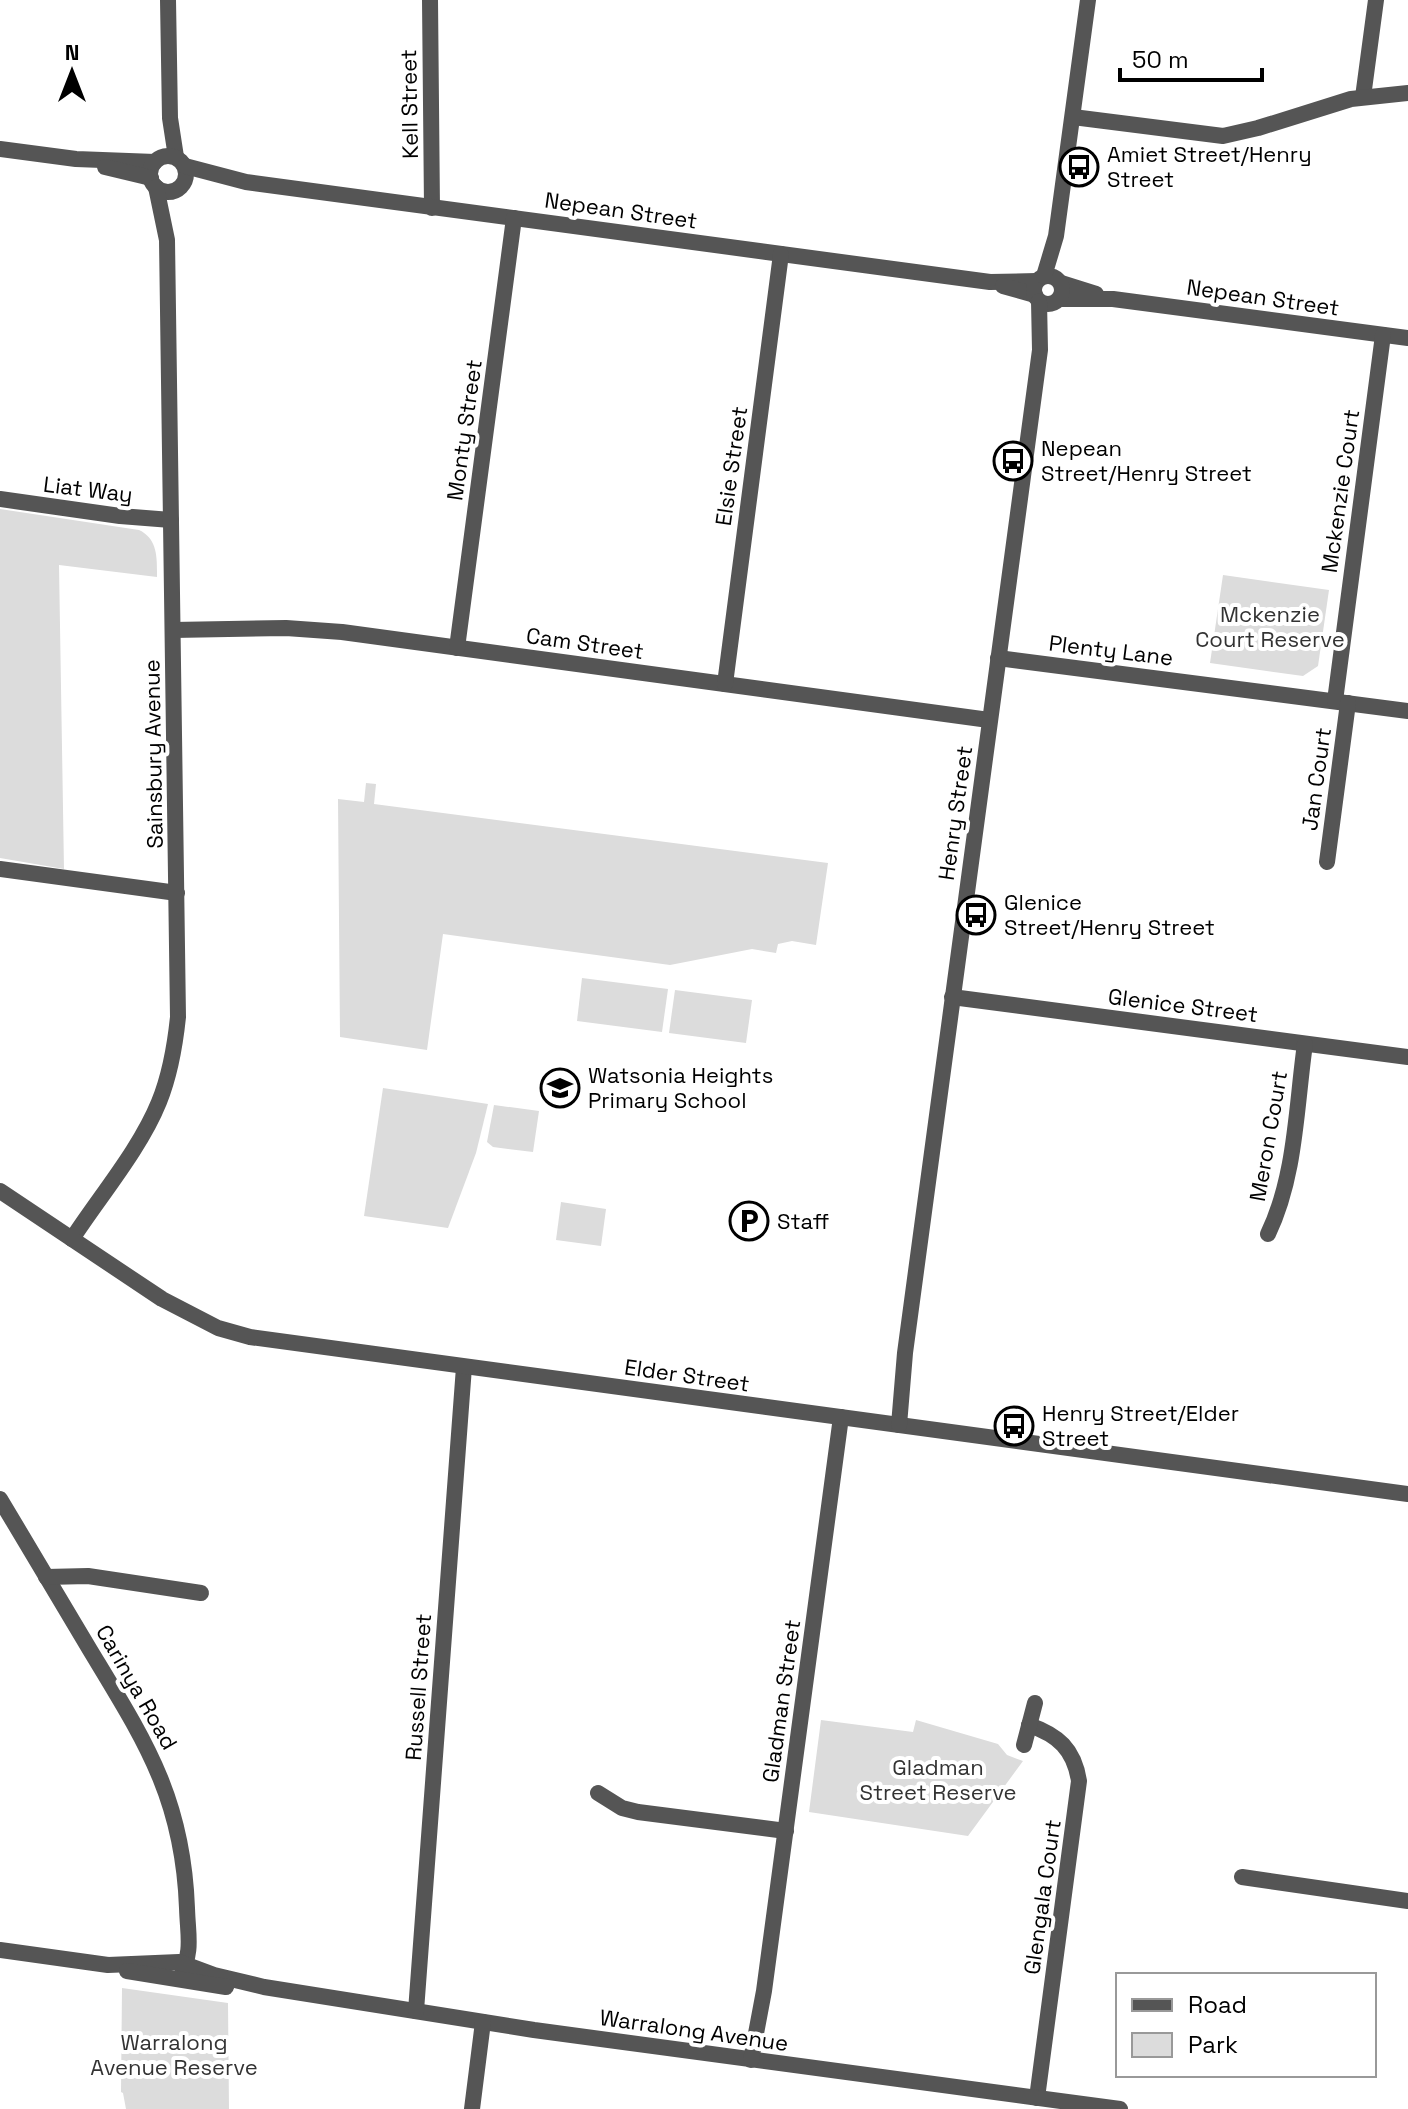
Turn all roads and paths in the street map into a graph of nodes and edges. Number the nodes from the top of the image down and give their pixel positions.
1 (168, 0) edge
2 (430, 0) edge
3 (1088, 0) edge
4 (1376, 0) edge
5 (1408, 93) edge
6 (1363, 97) junction
7 (1073, 117) junction
8 (0, 149) edge
9 (168, 173) junction
10 (432, 208) junction
11 (514, 218) junction
12 (781, 254) junction
13 (1048, 290) junction
14 (1383, 335) junction
15 (1408, 338) edge
16 (0, 499) edge
17 (171, 520) junction
18 (173, 630) junction
19 (457, 648) junction
20 (998, 658) junction
21 (725, 684) junction
22 (1342, 702) junction
23 (1408, 711) edge
24 (989, 720) junction
25 (1327, 862) dead end
26 (0, 869) edge
27 (177, 893) junction
28 (952, 997) junction
29 (1305, 1044) junction
30 (1408, 1057) edge
31 (0, 1191) edge
32 (1268, 1234) dead end
33 (72, 1239) junction
34 (464, 1367) junction
35 (841, 1417) junction
36 (899, 1425) junction
37 (1408, 1494) edge
38 (0, 1499) edge
39 (46, 1577) junction
40 (201, 1593) dead end
41 (1035, 1703) dead end
42 (1029, 1725) junction
43 (1024, 1745) dead end
44 (598, 1793) dead end
45 (786, 1831) junction
46 (1242, 1877) dead end
47 (1408, 1901) edge
48 (0, 1950) edge
49 (182, 1968) junction
50 (416, 2011) junction
51 (483, 2022) junction
52 (756, 2061) junction
53 (1037, 2098) junction
54 (472, 2109) edge
55 (1120, 2109) edge

1 - 9 street, Sainsbury Avenue
2 - 10 street, Kell Street
3 - 7 street, Henry Street
4 - 6 street
5 - 6 street
6 - 7 street
7 - 13 street, Henry Street
8 - 9 street, Nepean Street
9 - 10 street, Nepean Street
9 - 17 street, Sainsbury Avenue
10 - 11 street, Nepean Street
11 - 12 street, Nepean Street
11 - 19 street, Monty Street
12 - 13 street, Nepean Street
12 - 21 street, Elsie Street
13 - 14 street, Nepean Street
13 - 20 street, Henry Street
14 - 15 street, Nepean Street
14 - 22 street, Mckenzie Court
16 - 17 street, Liat Way
17 - 18 street, Sainsbury Avenue
18 - 19 street, Cam Street
18 - 27 street, Sainsbury Avenue
19 - 21 street, Cam Street
20 - 22 street, Plenty Lane
20 - 24 street, Henry Street
21 - 24 street, Cam Street
22 - 23 street, Plenty Lane
22 - 25 street, Jan Court
24 - 28 street, Henry Street
26 - 27 street
27 - 33 street, Sainsbury Avenue
28 - 29 street, Glenice Street
28 - 36 street, Henry Street
29 - 30 street, Glenice Street
29 - 32 street, Meron Court
31 - 33 street, Elder Street
33 - 34 street, Elder Street
34 - 35 street, Elder Street
34 - 50 street, Russell Street
35 - 36 street, Elder Street
35 - 45 street, Gladman Street
36 - 37 street, Elder Street
38 - 39 street, Carinya Road
39 - 40 street
39 - 49 street, Carinya Road
41 - 42 street
42 - 43 street
42 - 53 street, Glengala Court
44 - 45 street
45 - 52 street, Gladman Street
46 - 47 street
48 - 49 street, Warralong Avenue
49 - 50 street, Warralong Avenue
50 - 51 street, Warralong Avenue
51 - 52 street, Warralong Avenue
51 - 54 street
52 - 53 street, Warralong Avenue
53 - 55 street, Warralong Avenue

